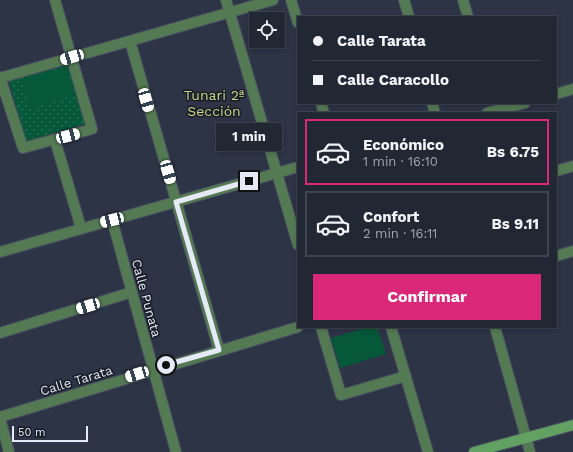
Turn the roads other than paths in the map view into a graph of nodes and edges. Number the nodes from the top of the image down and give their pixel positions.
1 (55, 0) edge
2 (226, 0) edge
3 (273, 0) edge
4 (291, 0) edge
5 (404, 0) edge
6 (463, 0) edge
7 (230, 12) junction
8 (409, 16) edge
9 (468, 16) edge
10 (297, 20) edge
11 (130, 41) junction
12 (72, 57) junction
13 (0, 78) edge
14 (573, 89) edge
15 (557, 94) edge
16 (523, 104) edge
17 (492, 109) edge
18 (511, 110) edge
19 (55, 140) junction
20 (573, 166) edge
21 (297, 167) edge
22 (557, 171) edge
23 (278, 173) junction
24 (176, 202) junction
25 (112, 220) junction
26 (81, 228) junction
27 (297, 241) edge
28 (573, 251) edge
29 (0, 252) edge
30 (557, 256) edge
31 (132, 292) junction
32 (297, 327) edge
33 (321, 328) edge
34 (391, 328) edge
35 (495, 328) edge
36 (0, 333) edge
37 (219, 350) junction
38 (153, 369) junction
39 (406, 376) junction
40 (0, 418) edge
41 (573, 425) edge
42 (526, 438) junction
43 (9, 452) edge
44 (176, 452) edge
45 (428, 452) edge
46 (474, 452) edge
47 (530, 452) edge

1 - 12 street
2 - 7 street
3 - 7 street
4 - 10 street
5 - 8 street
6 - 9 street
7 - 11 street
7 - 23 street
11 - 12 street
11 - 24 street
12 - 13 street
12 - 19 street
13 - 19 street
14 - 15 street
16 - 18 street
17 - 18 street
19 - 26 street
20 - 22 street
21 - 23 street
23 - 24 street
23 - 27 street
24 - 25 street
24 - 37 street
25 - 26 street
25 - 31 street, Calle Punata
26 - 29 street
28 - 30 street
31 - 36 street
31 - 38 street, Calle Punata
32 - 37 street, Calle Tarata
33 - 39 street
34 - 39 street
35 - 42 street
37 - 38 street, Calle Tarata
38 - 40 street, Calle Tarata
38 - 44 street, Calle Punata
39 - 45 street
40 - 43 street
41 - 42 street
42 - 46 street
42 - 47 street

